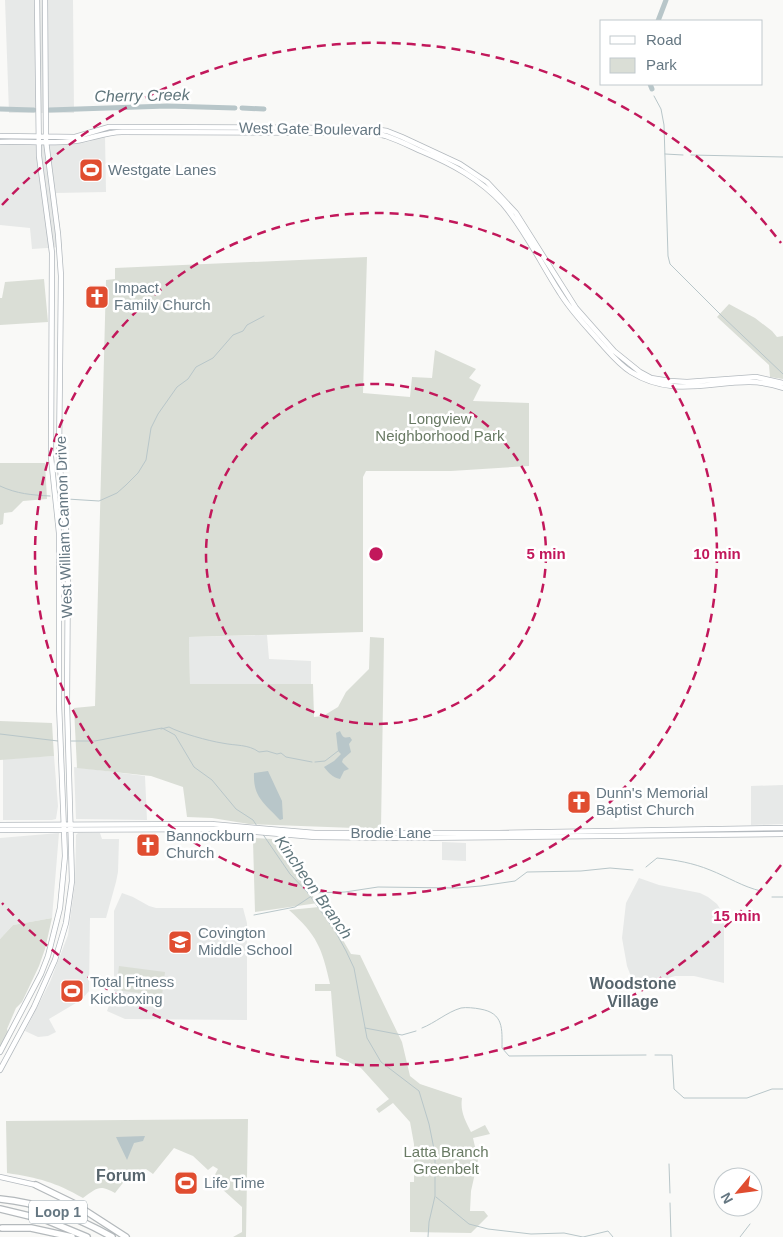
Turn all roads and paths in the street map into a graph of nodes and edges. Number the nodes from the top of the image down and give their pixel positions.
1 (37, 3) edge
2 (46, 3) edge
3 (0, 136) edge
4 (39, 139) junction
5 (46, 139) junction
6 (0, 142) edge
7 (52, 188) junction
8 (44, 190) junction
9 (783, 383) edge
10 (783, 388) edge
11 (51, 437) junction
12 (59, 437) junction
13 (69, 773) junction
14 (62, 774) junction
15 (63, 814) junction
16 (54, 824) junction
17 (0, 825) edge
18 (64, 826) junction
19 (71, 826) junction
20 (783, 828) edge
21 (0, 830) edge
22 (270, 831) junction
23 (783, 834) edge
24 (60, 908) junction
25 (68, 910) junction
26 (41, 974) junction
27 (48, 978) junction
28 (0, 1052) edge
29 (0, 1070) edge
30 (0, 1177) edge
31 (36, 1185) joint
32 (0, 1198) edge
33 (0, 1209) edge
34 (1, 1228) edge
35 (72, 1237) edge
36 (87, 1237) edge
37 (112, 1237) edge
38 (126, 1237) edge

1 - 2 main road
1 - 4 main road, West William Cannon Drive
2 - 5 main road, West William Cannon Drive
3 - 4 main road, West Gate Boulevard
4 - 5 main road, West Gate Boulevard
4 - 6 main road, West Gate Boulevard
4 - 8 main road, West William Cannon Drive
5 - 7 main road, West William Cannon Drive
5 - 9 main road, West Gate Boulevard
5 - 10 main road, West Gate Boulevard
7 - 8 main road
7 - 12 main road, West William Cannon Drive
8 - 11 main road, West William Cannon Drive
11 - 12 main road
11 - 14 main road, West William Cannon Drive
12 - 13 main road, West William Cannon Drive
13 - 14 main road
13 - 19 main road, West William Cannon Drive
14 - 15 main road, West William Cannon Drive
15 - 16 main road
15 - 18 main road, West William Cannon Drive
16 - 17 main road, Brodie Lane
16 - 18 main road, Brodie Lane
18 - 19 main road, Brodie Lane
18 - 21 main road, Brodie Lane
18 - 24 main road, West William Cannon Drive
19 - 22 main road, Brodie Lane
19 - 25 main road, West William Cannon Drive
20 - 22 main road, Brodie Lane
22 - 23 main road, Brodie Lane
24 - 25 main road
24 - 26 main road, West William Cannon Drive
25 - 27 main road, West William Cannon Drive
26 - 27 main road
26 - 28 main road, West William Cannon Drive
27 - 29 main road, West William Cannon Drive
30 - 31 main road
31 - 38 highway
32 - 37 highway, Loop 1
33 - 36 highway, Loop 1
34 - 35 highway

